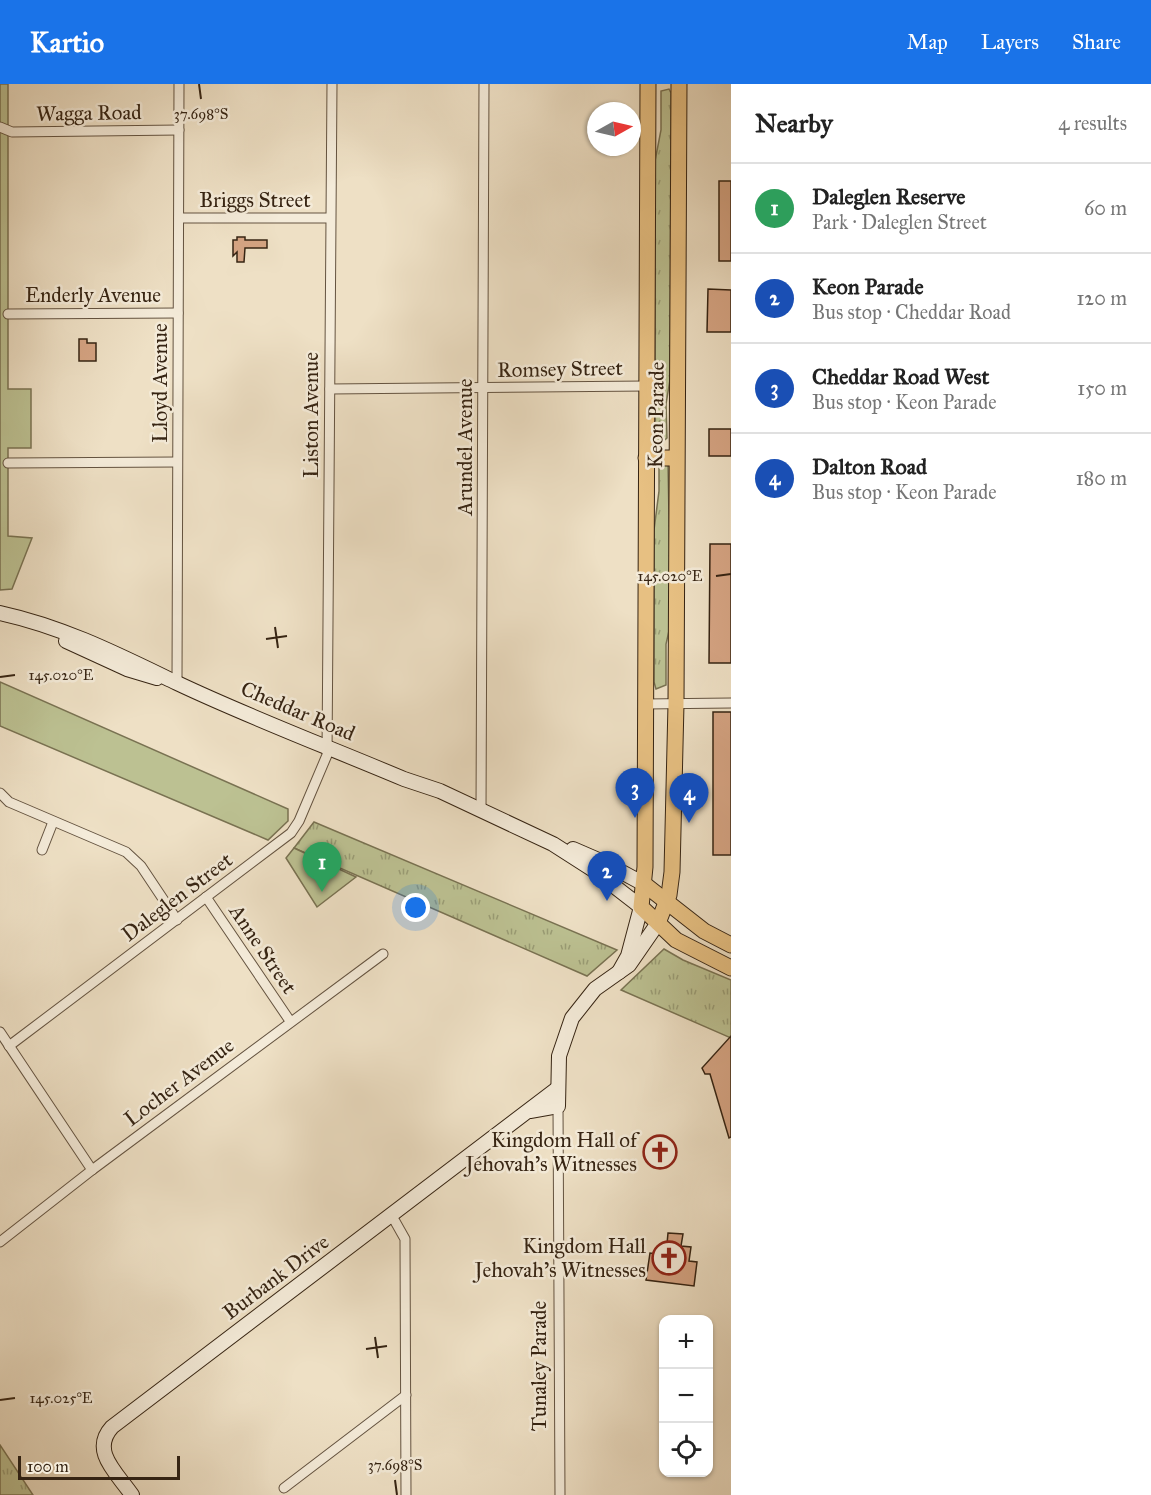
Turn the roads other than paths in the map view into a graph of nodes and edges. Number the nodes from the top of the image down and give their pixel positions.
1 (179, 84) edge
2 (332, 84) edge
3 (484, 84) edge
4 (648, 84) edge
5 (679, 84) edge
6 (0, 127) edge
7 (179, 130) junction
8 (179, 218) junction
9 (330, 218) junction
10 (178, 312) junction
11 (8, 314) dead end
12 (646, 386) junction
13 (483, 388) junction
14 (330, 389) junction
15 (646, 458) junction
16 (676, 458) junction
17 (177, 462) junction
18 (8, 463) dead end
19 (0, 613) edge
20 (177, 682) junction
21 (731, 703) edge
22 (645, 704) junction
23 (676, 704) junction
24 (327, 746) junction
25 (0, 793) edge
26 (480, 811) junction
27 (52, 822) junction
28 (554, 844) junction
29 (42, 850) dead end
30 (644, 884) junction
31 (206, 897) junction
32 (667, 903) junction
33 (641, 907) junction
34 (177, 920) junction
35 (658, 923) junction
36 (731, 945) edge
37 (383, 954) dead end
38 (731, 968) edge
39 (619, 972) junction
40 (290, 1021) junction
41 (0, 1032) edge
42 (9, 1046) junction
43 (558, 1088) junction
44 (558, 1107) junction
45 (530, 1111) junction
46 (92, 1170) junction
47 (392, 1216) junction
48 (0, 1242) edge
49 (405, 1395) junction
50 (284, 1488) dead end
51 (132, 1495) edge
52 (406, 1495) edge
53 (560, 1495) edge

1 - 7 street, Lloyd Avenue
2 - 9 street, Liston Avenue
3 - 13 street, Arundel Avenue
4 - 12 main road, Keon Parade
5 - 16 main road, Keon Parade
6 - 7 street, Wagga Road
7 - 8 street, Lloyd Avenue
8 - 9 street, Briggs Street
8 - 10 street, Lloyd Avenue
9 - 14 street, Liston Avenue
10 - 11 street, Enderly Avenue
10 - 17 street, Lloyd Avenue
12 - 13 street, Romsey Street
12 - 15 main road, Keon Parade
13 - 14 street, Romsey Street
13 - 26 street, Arundel Avenue
14 - 24 street, Liston Avenue
15 - 16 main road
15 - 22 main road, Keon Parade
16 - 23 main road, Keon Parade
17 - 18 street
17 - 20 street, Lloyd Avenue
19 - 20 street, Cheddar Road
20 - 24 street, Cheddar Road
21 - 23 street
22 - 23 street
22 - 30 main road, Keon Parade
23 - 32 main road, Keon Parade
24 - 26 street, Cheddar Road
24 - 31 street, Daleglen Street
25 - 27 street
26 - 28 street, Cheddar Road
27 - 29 street
27 - 34 street
28 - 30 street, Cheddar Road
28 - 33 street, Cheddar Road
30 - 32 main road
30 - 33 main road, Keon Parade
31 - 34 street, Daleglen Street
31 - 40 street, Anne Street
32 - 35 main road, Keon Parade
32 - 36 main road
33 - 35 main road
33 - 39 street, Tunaley Parade
34 - 42 street, Daleglen Street
35 - 38 main road
35 - 39 street, Tunaley Parade
37 - 40 street, Locher Avenue
39 - 43 street, Tunaley Parade
40 - 46 street, Locher Avenue
41 - 42 street
42 - 46 street
43 - 44 street, Tunaley Parade
43 - 45 street, Burbank Drive
44 - 45 street, Burbank Drive
44 - 53 street, Tunaley Parade
45 - 47 street, Burbank Drive
46 - 48 street, Locher Avenue
47 - 49 street
47 - 51 street, Burbank Drive
49 - 50 street
49 - 52 street

